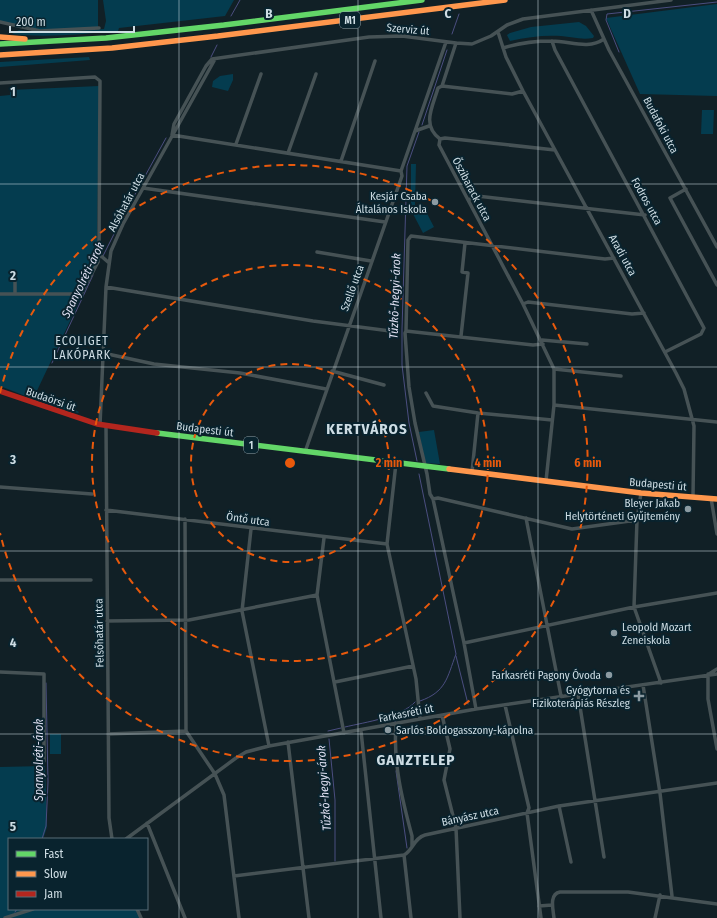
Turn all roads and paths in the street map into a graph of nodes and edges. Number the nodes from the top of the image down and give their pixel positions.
1 (422, 0) edge
2 (505, 0) edge
3 (670, 0) edge
4 (591, 10) junction
5 (0, 22) edge
6 (99, 28) dead end
7 (498, 32) junction
8 (0, 37) edge
9 (604, 39) junction
10 (68, 41) junction
11 (552, 41) junction
12 (446, 42) junction
13 (456, 43) junction
14 (0, 44) edge
15 (503, 48) junction
16 (0, 55) edge
17 (218, 58) joint
18 (375, 61) dead end
19 (261, 74) dead end
20 (316, 74) dead end
21 (0, 83) edge
22 (442, 86) junction
23 (523, 91) junction
24 (429, 126) junction
25 (415, 131) junction
26 (172, 135) junction
27 (440, 139) junction
28 (236, 144) junction
29 (556, 150) junction
30 (288, 153) junction
31 (341, 161) junction
32 (401, 171) junction
33 (143, 188) junction
34 (686, 189) junction
35 (468, 200) junction
36 (587, 208) junction
37 (645, 215) junction
38 (385, 222) junction
39 (465, 243) junction
40 (493, 246) junction
41 (717, 247) edge
42 (317, 252) dead end
43 (100, 254) junction
44 (614, 258) junction
45 (371, 261) junction
46 (108, 262) junction
47 (15, 281) dead end
48 (717, 285) edge
49 (106, 287) junction
50 (0, 294) edge
51 (15, 294) junction
52 (523, 304) junction
53 (644, 313) junction
54 (348, 326) junction
55 (398, 332) dead end
56 (406, 332) junction
57 (461, 336) junction
58 (543, 342) junction
59 (587, 344) dead end
60 (665, 352) junction
61 (103, 353) junction
62 (554, 369) junction
63 (332, 371) junction
64 (621, 376) dead end
65 (384, 385) dead end
66 (326, 389) junction
67 (0, 391) edge
68 (426, 393) dead end
69 (554, 405) junction
70 (478, 414) junction
71 (693, 419) junction
72 (552, 420) junction
73 (717, 422) edge
74 (101, 425) junction
75 (305, 452) junction
76 (396, 463) junction
77 (424, 467) junction
78 (472, 472) junction
79 (546, 481) junction
80 (0, 487) edge
81 (641, 492) junction
82 (92, 494) dead end
83 (693, 497) junction
84 (714, 498) edge
85 (433, 499) junction
86 (106, 510) junction
87 (526, 518) junction
88 (185, 520) junction
89 (637, 520) junction
90 (251, 529) junction
91 (717, 534) edge
92 (324, 538) junction
93 (387, 544) junction
94 (0, 580) edge
95 (91, 580) dead end
96 (717, 593) edge
97 (316, 595) junction
98 (634, 607) junction
99 (242, 611) junction
100 (186, 620) junction
101 (108, 621) junction
102 (548, 624) junction
103 (464, 643) junction
104 (413, 666) junction
105 (717, 669) edge
106 (0, 672) edge
107 (708, 674) junction
108 (717, 674) edge
109 (335, 682) junction
110 (661, 682) junction
111 (643, 685) junction
112 (578, 694) junction
113 (561, 696) junction
114 (506, 705) junction
115 (476, 709) junction
116 (442, 715) junction
117 (420, 719) junction
118 (396, 724) junction
119 (361, 730) junction
120 (186, 731) junction
121 (344, 733) junction
122 (108, 734) junction
123 (288, 742) junction
124 (269, 746) junction
125 (717, 749) edge
126 (44, 761) dead end
127 (215, 774) junction
128 (717, 783) edge
129 (660, 793) junction
130 (594, 801) junction
131 (559, 806) junction
132 (527, 813) junction
133 (147, 823) junction
134 (456, 828) junction
135 (112, 838) edge
136 (127, 838) edge
137 (412, 847) junction
138 (404, 855) junction
139 (604, 856) dead end
140 (374, 858) junction
141 (571, 862) dead end
142 (303, 867) junction
143 (234, 876) junction
144 (660, 895) junction
145 (672, 896) junction
146 (552, 904) junction
147 (717, 904) edge
148 (539, 906) junction
149 (31, 910) edge
150 (16, 917) edge
151 (5, 918) edge
152 (185, 918) edge
153 (239, 918) edge
154 (309, 918) edge
155 (381, 918) edge
156 (411, 918) edge
157 (460, 918) edge
158 (541, 918) edge
159 (554, 918) edge
160 (656, 918) edge

1 - 10 main road, M1
2 - 16 main road, M1
3 - 4 street, Szerviz út
4 - 7 street, Szerviz út
4 - 9 street, Budafoki utca
5 - 6 street
7 - 13 street, Szerviz út
7 - 15 street, Aradi utca
8 - 10 main road
9 - 11 street
9 - 34 street, Budafoki utca
10 - 14 main road, M1
11 - 15 street
11 - 37 street, Fodros utca
12 - 13 street, Szerviz út
12 - 17 street, Szerviz út
12 - 25 street, Szellő utca
13 - 22 street
15 - 23 street, Aradi utca
17 - 26 street, Alsóhatár utca
18 - 31 street
19 - 28 street
20 - 30 street
21 - 43 street
22 - 23 street
22 - 24 street
23 - 29 street, Aradi utca
24 - 25 street
24 - 27 street, Őszibarack utca
25 - 32 street, Szellő utca
26 - 28 street
26 - 33 street, Alsóhatár utca
27 - 29 street
27 - 35 street, Őszibarack utca
28 - 30 street
29 - 36 street, Aradi utca
30 - 31 street
31 - 32 street
32 - 38 street, Szellő utca
33 - 38 street
33 - 46 street, Alsóhatár utca
34 - 41 street, Budafoki utca
34 - 48 street
35 - 36 street
35 - 40 street, Őszibarack utca
36 - 37 street
36 - 44 street, Aradi utca
37 - 60 street, Fodros utca
38 - 45 street, Szellő utca
39 - 40 street
39 - 56 street
39 - 57 street
40 - 44 street
40 - 52 street, Őszibarack utca
42 - 45 street
43 - 46 street
43 - 51 street
44 - 53 street, Aradi utca
45 - 54 street, Szellő utca
46 - 49 street, Alsóhatár utca
47 - 51 street
49 - 54 street
49 - 61 street, Alsóhatár utca
50 - 51 street
52 - 53 street
52 - 58 street, Őszibarack utca
53 - 60 street, Aradi utca
54 - 55 street
54 - 63 street, Szellő utca
56 - 57 street
56 - 77 street
57 - 58 street
58 - 59 street
58 - 62 street, Őszibarack utca
60 - 71 street, Aradi utca
61 - 66 street
61 - 74 street, Alsóhatár utca
62 - 64 street
62 - 69 street, Őszibarack utca
63 - 65 street
63 - 66 street, Szellő utca
66 - 75 street, Szellő utca
67 - 74 main road, Budaörsi út / 1
68 - 70 street
69 - 71 street
69 - 72 street, Őszibarack utca
70 - 72 street
70 - 78 street
71 - 73 street
71 - 83 street, Aradi utca
72 - 79 street, Őszibarack utca
74 - 75 main road, Budapesti út / 1
74 - 86 street, Felsőhatár utca
75 - 76 main road, Budapesti út / 1
76 - 77 main road, Budapesti út / 1
76 - 93 street
77 - 78 main road, Budapesti út / 1
77 - 85 street
78 - 79 main road, Budapesti út / 1
79 - 81 main road, Budapesti út / 1
80 - 82 street
81 - 83 main road, Budapesti út / 1
81 - 89 street
83 - 84 main road, Budapesti út / 1
84 - 91 street
85 - 87 street
85 - 103 street
86 - 88 street, Öntő utca
86 - 101 street, Felsőhatár utca
87 - 89 street
87 - 102 street
88 - 90 street, Öntő utca
88 - 100 street
89 - 98 street
90 - 92 street, Öntő utca
90 - 99 street
92 - 93 street, Öntő utca
92 - 97 street
93 - 104 street
94 - 95 street
96 - 98 street
97 - 99 street
97 - 109 street
98 - 102 street
98 - 110 street
99 - 100 street
99 - 124 street
100 - 101 street
100 - 120 street
101 - 122 street, Felsőhatár utca
102 - 103 street
102 - 113 street
103 - 115 street
104 - 109 street
104 - 117 street
105 - 107 street
106 - 126 street
107 - 108 street, Farkasréti út
107 - 110 street, Farkasréti út
107 - 125 street
109 - 121 street
110 - 111 street, Farkasréti út
111 - 112 street, Farkasréti út
111 - 129 street
112 - 113 street, Farkasréti út
112 - 130 street
113 - 114 street, Farkasréti út
114 - 115 street, Farkasréti út
114 - 132 street
115 - 116 street, Farkasréti út
116 - 117 street, Farkasréti út
116 - 134 street
117 - 118 street, Farkasréti út
118 - 119 street, Farkasréti út
118 - 137 street
119 - 121 street, Farkasréti út
119 - 140 street
120 - 122 street
120 - 127 street
121 - 123 street, Farkasréti út
122 - 135 street, Felsőhatár utca
123 - 124 street, Farkasréti út
123 - 142 street
124 - 127 street, Farkasréti út
127 - 133 street, Farkasréti út
127 - 143 street
128 - 129 street, Bányász utca
129 - 130 street, Bányász utca
129 - 145 street
130 - 131 street, Bányász utca
130 - 139 street
131 - 132 street, Bányász utca
131 - 141 street
132 - 134 street, Bányász utca
132 - 148 street
133 - 136 street, Farkasréti út
133 - 152 street
134 - 137 street, Bányász utca
134 - 157 street
137 - 138 street, Bányász utca
138 - 140 street
138 - 156 street
140 - 142 street
140 - 155 street
142 - 143 street
142 - 154 street
143 - 153 street
144 - 145 street
144 - 146 street
144 - 160 street
145 - 147 street
146 - 148 street
146 - 159 street
148 - 158 street
149 - 150 street
150 - 151 street

